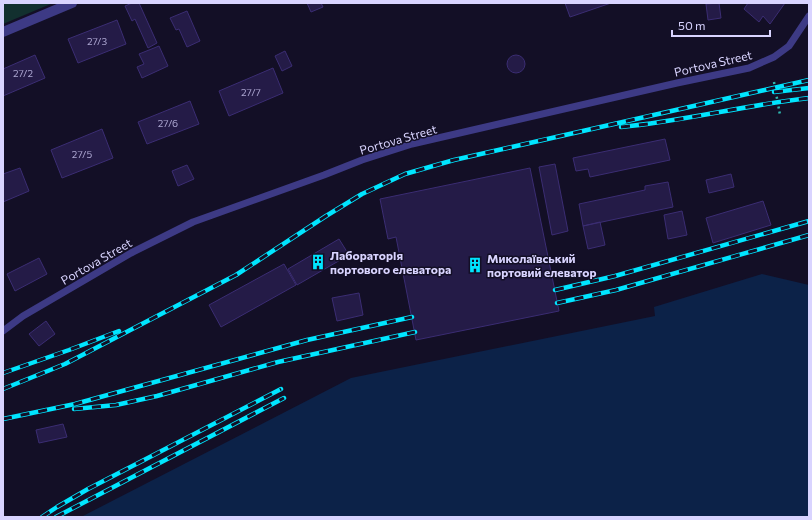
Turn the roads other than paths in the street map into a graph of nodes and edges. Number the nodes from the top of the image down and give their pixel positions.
1 (72, 3) edge
2 (809, 16) edge
3 (3, 32) edge
4 (3, 331) edge

1 - 3 street
2 - 4 lane, Portova Street

